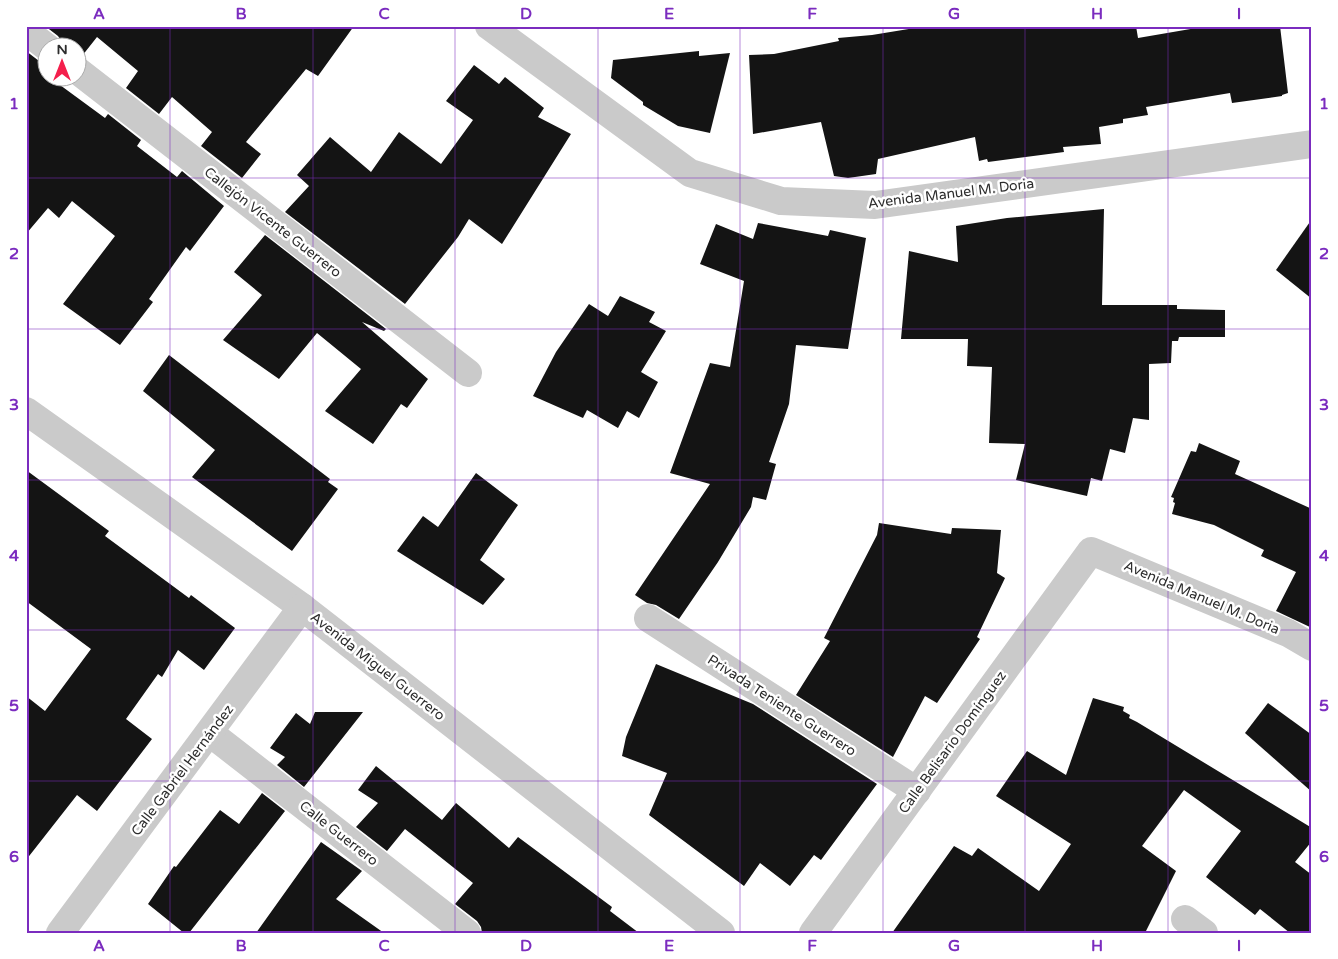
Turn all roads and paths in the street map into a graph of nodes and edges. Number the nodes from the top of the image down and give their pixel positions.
1 (490, 26) edge
2 (26, 31) edge
3 (38, 40) edge
4 (88, 79) edge
5 (1312, 144) edge
6 (468, 373) dead end
7 (26, 411) edge
8 (1091, 551) joint
9 (302, 608) junction
10 (648, 618) dead end
11 (1312, 646) edge
12 (210, 733) junction
13 (917, 791) junction
14 (60, 933) edge
15 (467, 933) edge
16 (721, 933) edge
17 (813, 933) edge

1 - 5 street, Avenida Manuel M. Doria
2 - 3 street
4 - 6 street, Callejón Vicente Guerrero
7 - 9 street, Avenida Miguel Guerrero
8 - 11 street, Avenida Manuel M. Doria
8 - 13 street, Calle Belisario Domínguez
9 - 12 street, Calle Gabriel Hernández
9 - 16 street, Avenida Miguel Guerrero
10 - 13 street, Privada Teniente Guerrero
12 - 14 street, Calle Gabriel Hernández
12 - 15 street, Calle Guerrero
13 - 17 street, Calle Belisario Domínguez

